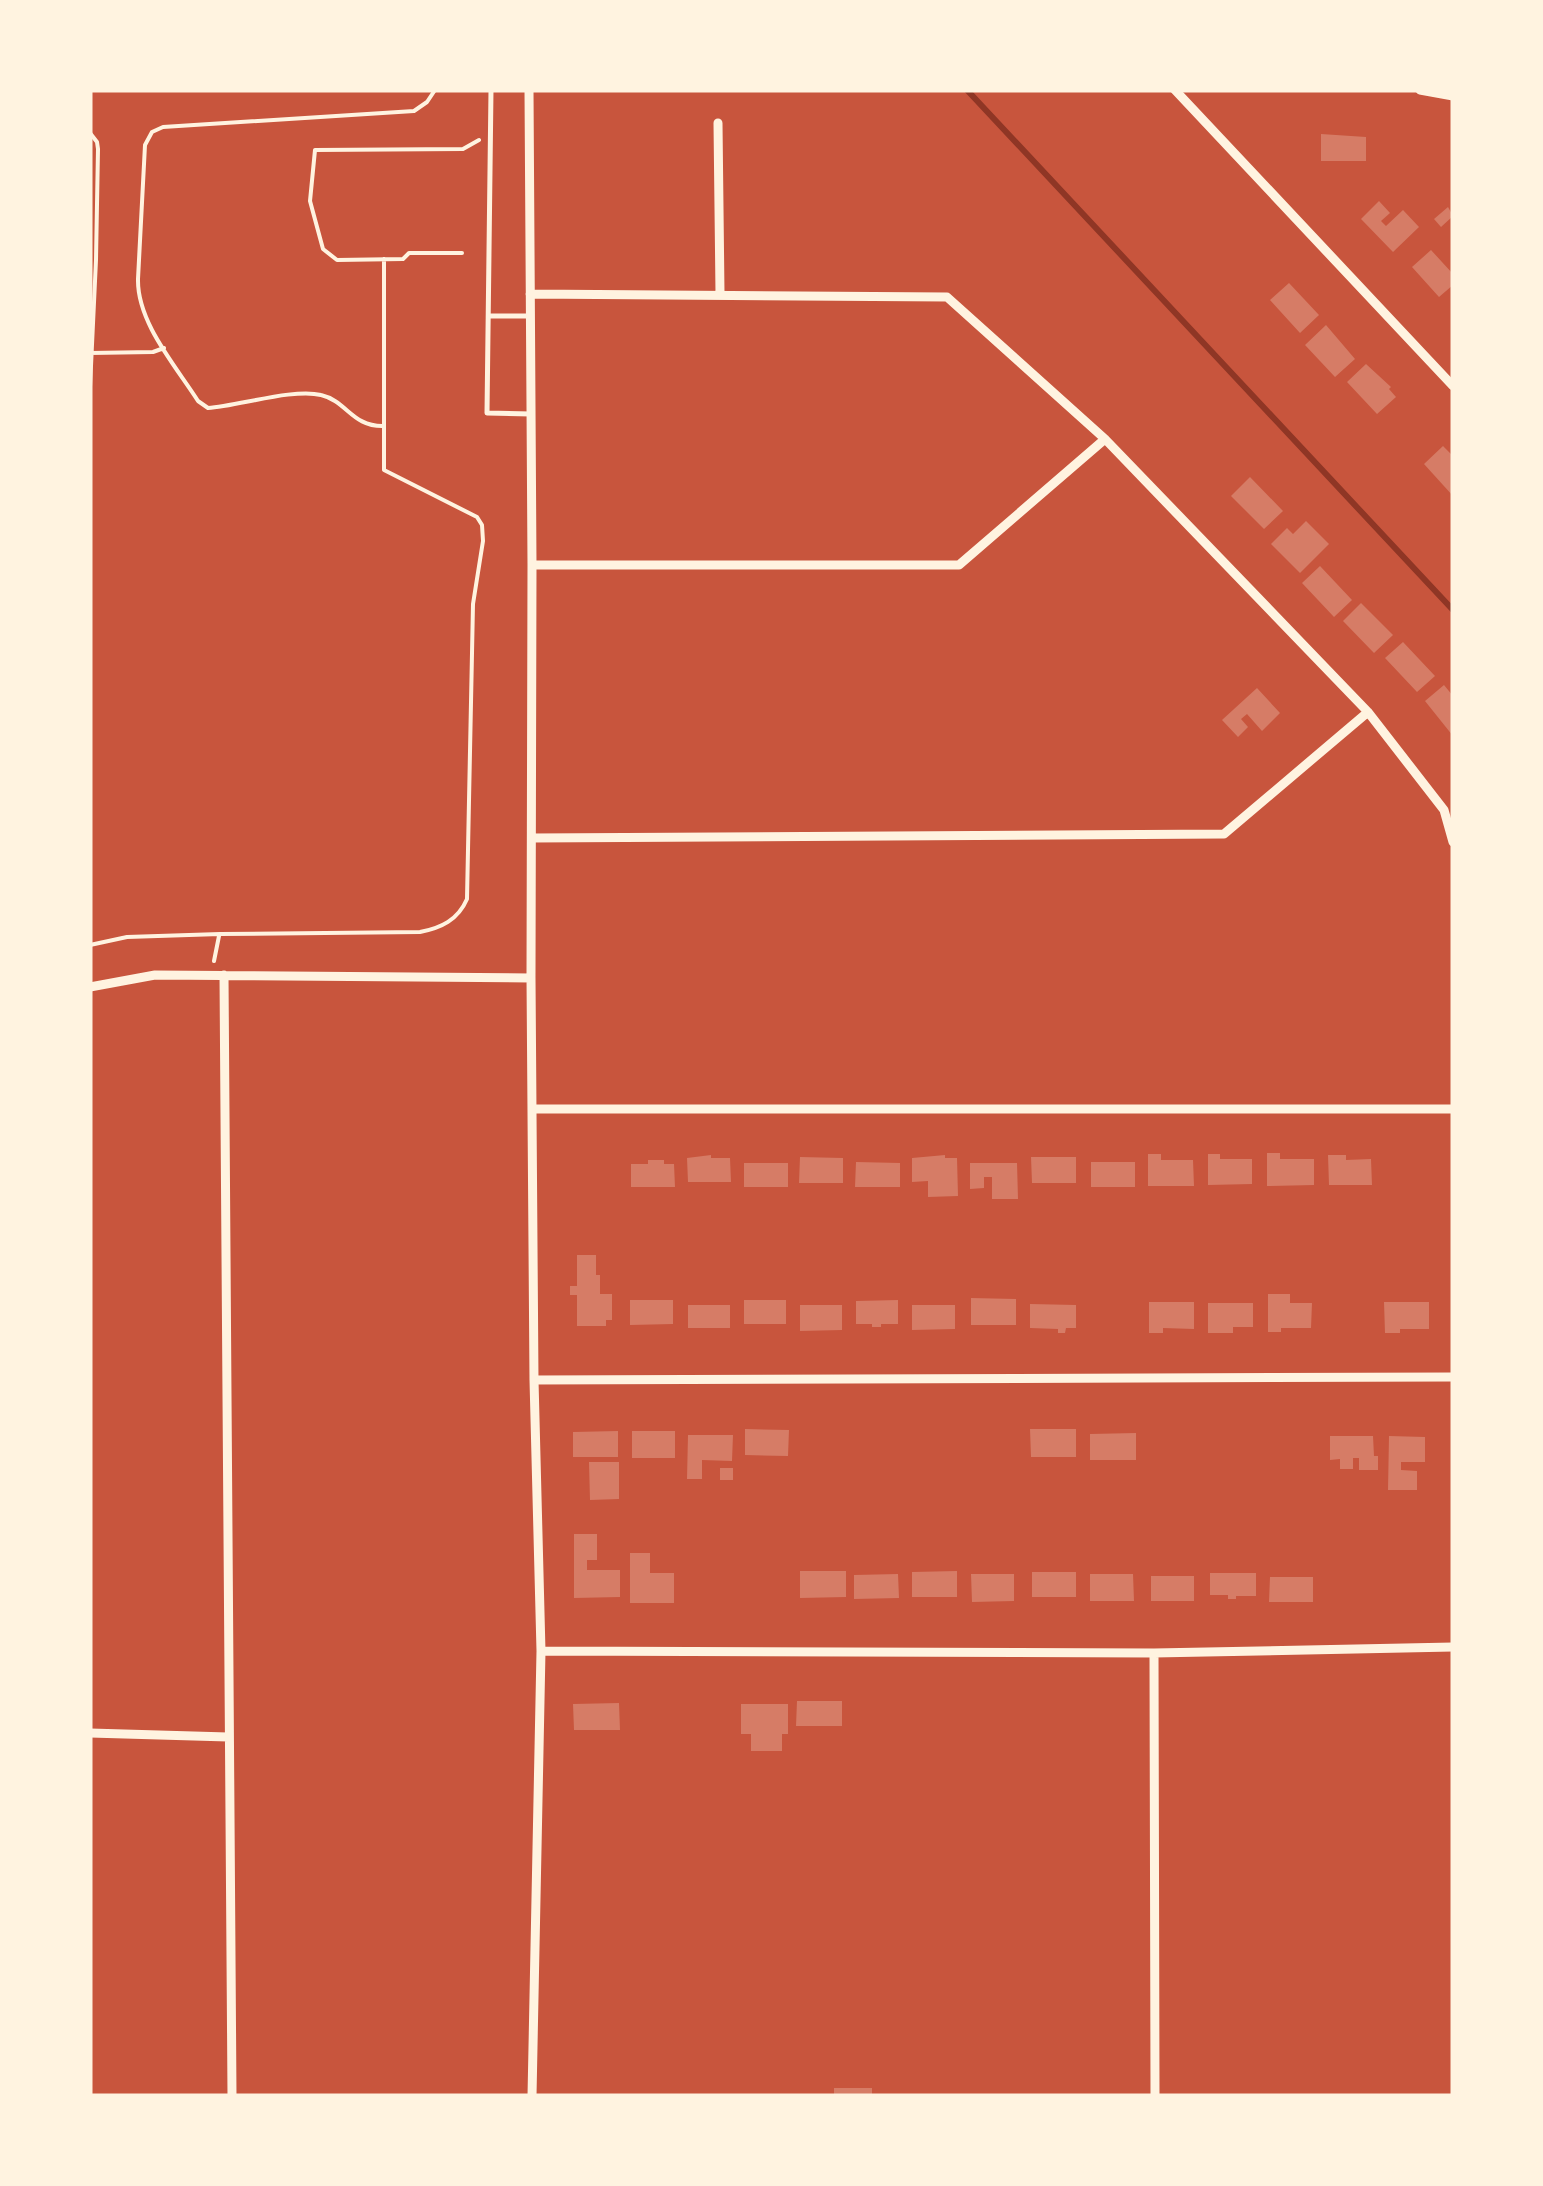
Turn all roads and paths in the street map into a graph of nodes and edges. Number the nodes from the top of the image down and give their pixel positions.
1 (435, 90) edge
2 (491, 90) edge
3 (529, 90) edge
4 (1175, 90) edge
5 (1420, 90) edge
6 (1453, 96) edge
7 (718, 123) dead end
8 (90, 133) edge
9 (492, 133) junction
10 (462, 253) dead end
11 (384, 259) junction
12 (92, 291) edge
13 (530, 294) junction
14 (720, 294) junction
15 (490, 316) junction
16 (530, 316) junction
17 (164, 348) junction
18 (91, 354) edge
19 (1453, 386) edge
20 (90, 387) edge
21 (531, 414) junction
22 (384, 426) junction
23 (1106, 439) junction
24 (532, 565) junction
25 (1368, 712) junction
26 (532, 838) junction
27 (1453, 842) edge
28 (220, 934) junction
29 (90, 945) edge
30 (219, 976) junction
31 (531, 978) junction
32 (90, 987) edge
33 (1453, 1109) edge
34 (532, 1110) junction
35 (1453, 1377) edge
36 (534, 1380) junction
37 (1453, 1647) edge
38 (541, 1651) junction
39 (1154, 1653) junction
40 (90, 1733) edge
41 (228, 1737) junction
42 (232, 2096) edge
43 (532, 2096) edge
44 (1155, 2096) edge

1 - 17 path
2 - 9 lane
3 - 13 street
4 - 19 street
5 - 6 street
7 - 14 street
8 - 12 path
9 - 11 path
9 - 15 lane
10 - 11 path
11 - 22 path
12 - 18 path
13 - 14 street
13 - 16 street
14 - 23 street
15 - 16 lane
15 - 21 lane
16 - 21 street
17 - 18 path
17 - 22 path
18 - 20 path
21 - 24 street
22 - 28 path
23 - 24 street
23 - 25 street
24 - 26 street
25 - 26 street
25 - 27 street
26 - 31 street
28 - 29 path
28 - 30 path
30 - 31 street
30 - 32 street
30 - 41 street
31 - 34 street
33 - 34 street
34 - 36 street
35 - 36 street
36 - 38 street
37 - 39 street
38 - 39 street
38 - 43 street
39 - 44 street
40 - 41 street
41 - 42 street

